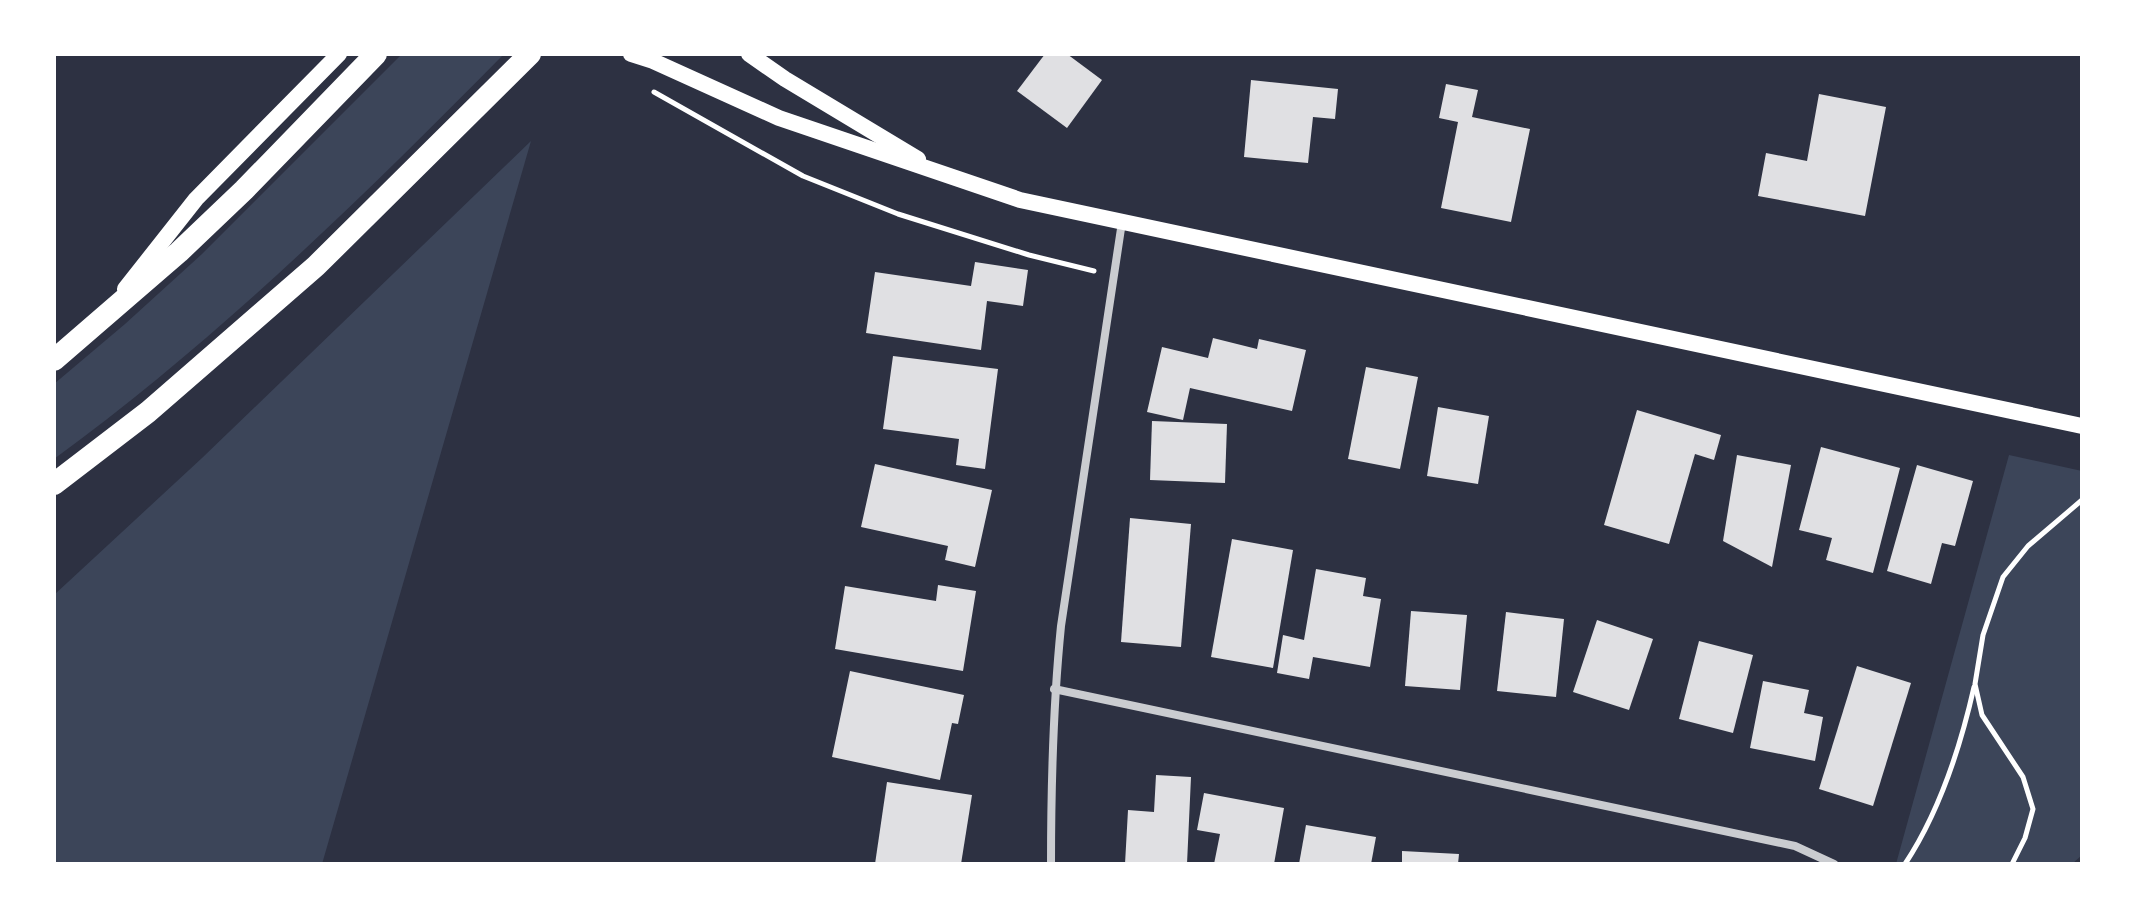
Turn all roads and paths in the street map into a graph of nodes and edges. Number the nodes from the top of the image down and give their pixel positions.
1 (339, 54) edge
2 (376, 54) edge
3 (548, 54) edge
4 (749, 54) edge
5 (635, 55) edge
6 (526, 58) edge
7 (947, 176) junction
8 (1122, 222) junction
9 (1114, 276) junction
10 (103, 320) junction
11 (54, 360) edge
12 (2082, 426) edge
13 (54, 484) edge
14 (2082, 500) edge
15 (1975, 684) junction
16 (1054, 689) junction
17 (1051, 864) edge
18 (1834, 864) edge
19 (1905, 864) edge
20 (2012, 864) edge

1 - 10 main road
2 - 10 highway
3 - 6 main road
4 - 7 main road
5 - 7 main road
5 - 9 path
6 - 13 highway
7 - 8 main road
8 - 9 street
8 - 12 main road
9 - 16 street
10 - 11 highway
14 - 15 path
15 - 19 path
15 - 20 path
16 - 17 street
16 - 18 street

